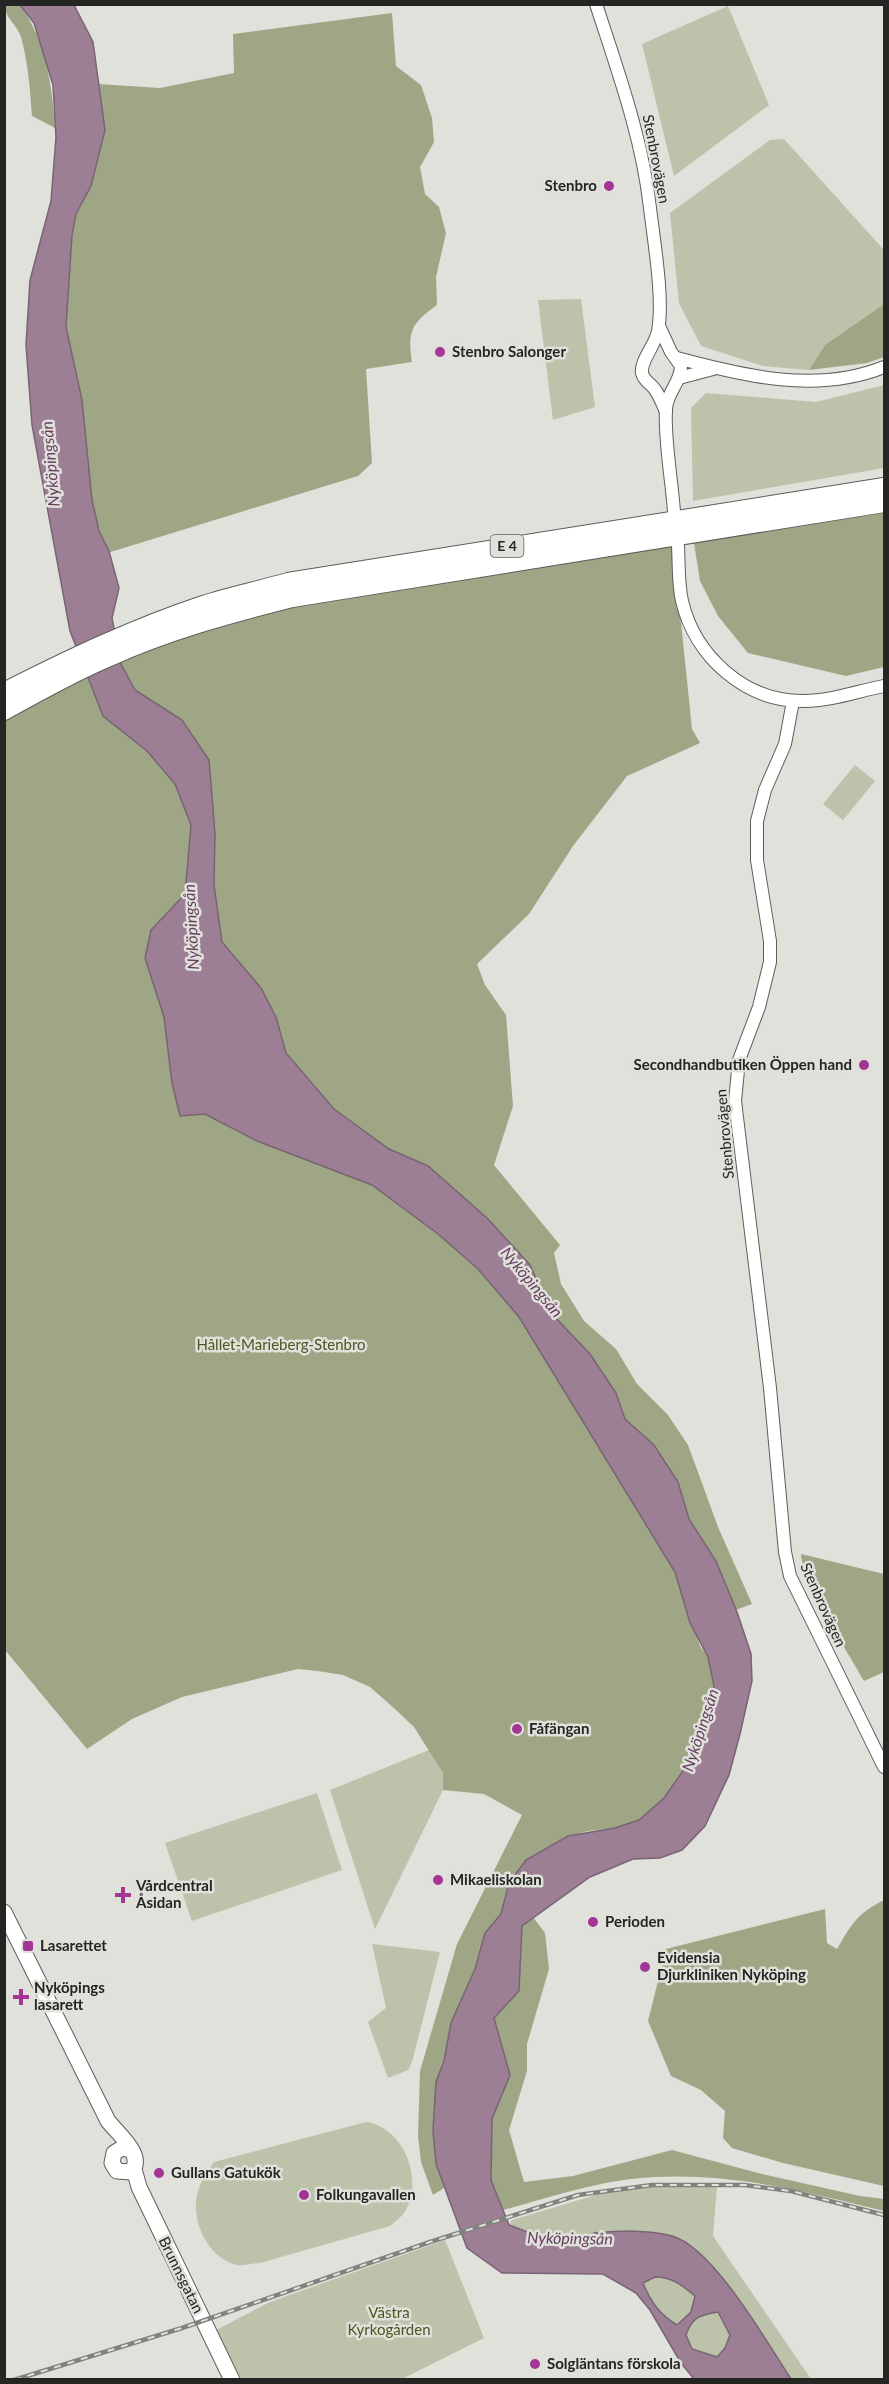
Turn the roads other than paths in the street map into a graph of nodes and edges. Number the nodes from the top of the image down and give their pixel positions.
1 (596, 4) edge
2 (659, 325) junction
3 (650, 353) junction
4 (674, 355) junction
5 (885, 367) edge
6 (720, 369) junction
7 (676, 382) junction
8 (654, 387) junction
9 (666, 412) junction
10 (885, 487) edge
11 (885, 503) edge
12 (675, 512) dead end
13 (678, 546) dead end
14 (139, 637) junction
15 (52, 676) junction
16 (885, 686) edge
17 (4, 693) edge
18 (793, 701) junction
19 (4, 711) edge
20 (885, 1767) edge
21 (4, 1912) edge
22 (57, 2022) junction
23 (131, 2150) junction
24 (114, 2153) junction
25 (128, 2171) junction
26 (226, 2379) edge
27 (232, 2379) edge

1 - 2 street, Stenbrovägen
2 - 3 street, Stenbrovägen
2 - 4 street, Stenbrovägen
3 - 4 street
3 - 8 street, Stenbrovägen
4 - 6 street
4 - 7 street, Stenbrovägen
5 - 6 street
6 - 7 street
7 - 8 street
7 - 9 street, Stenbrovägen
8 - 9 street, Stenbrovägen
9 - 12 street, Stenbrovägen
10 - 14 highway, E 4
11 - 14 highway, E 4
13 - 18 street
14 - 15 highway, E 4
15 - 17 highway, E 4
15 - 19 highway, E 4
16 - 18 street
18 - 20 street, Stenbrovägen
21 - 22 main road
22 - 23 main road
22 - 24 main road
23 - 24 main road
23 - 25 main road
24 - 25 main road
25 - 26 main road, Brunnsgatan
25 - 27 main road, Brunnsgatan

